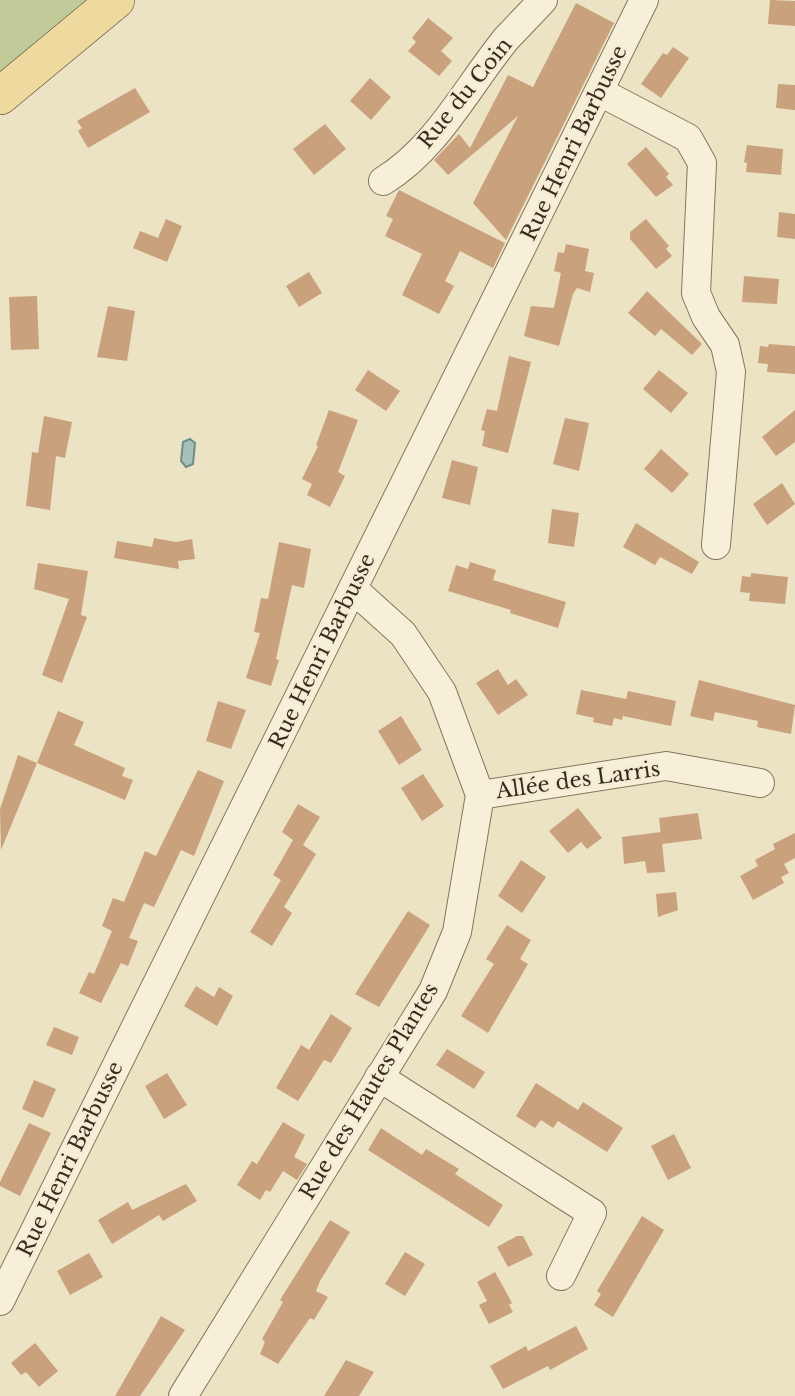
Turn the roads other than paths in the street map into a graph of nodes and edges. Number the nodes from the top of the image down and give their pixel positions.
1 (116, 0) edge
2 (543, 0) edge
3 (644, 0) edge
4 (600, 93) junction
5 (0, 96) edge
6 (383, 181) dead end
7 (716, 545) dead end
8 (353, 589) junction
9 (760, 783) dead end
10 (480, 795) junction
11 (379, 1077) junction
12 (561, 1276) dead end
13 (0, 1301) edge
14 (183, 1396) edge

1 - 5 main road
2 - 6 street, Rue du Coin
3 - 4 street, Rue Henri Barbusse
4 - 7 street
4 - 8 street, Rue Henri Barbusse
8 - 10 street, Rue des Hautes Plantes
8 - 13 street, Rue Henri Barbusse
9 - 10 street, Allée des Larris
10 - 11 street, Rue des Hautes Plantes
11 - 12 street
11 - 14 street, Rue des Hautes Plantes

